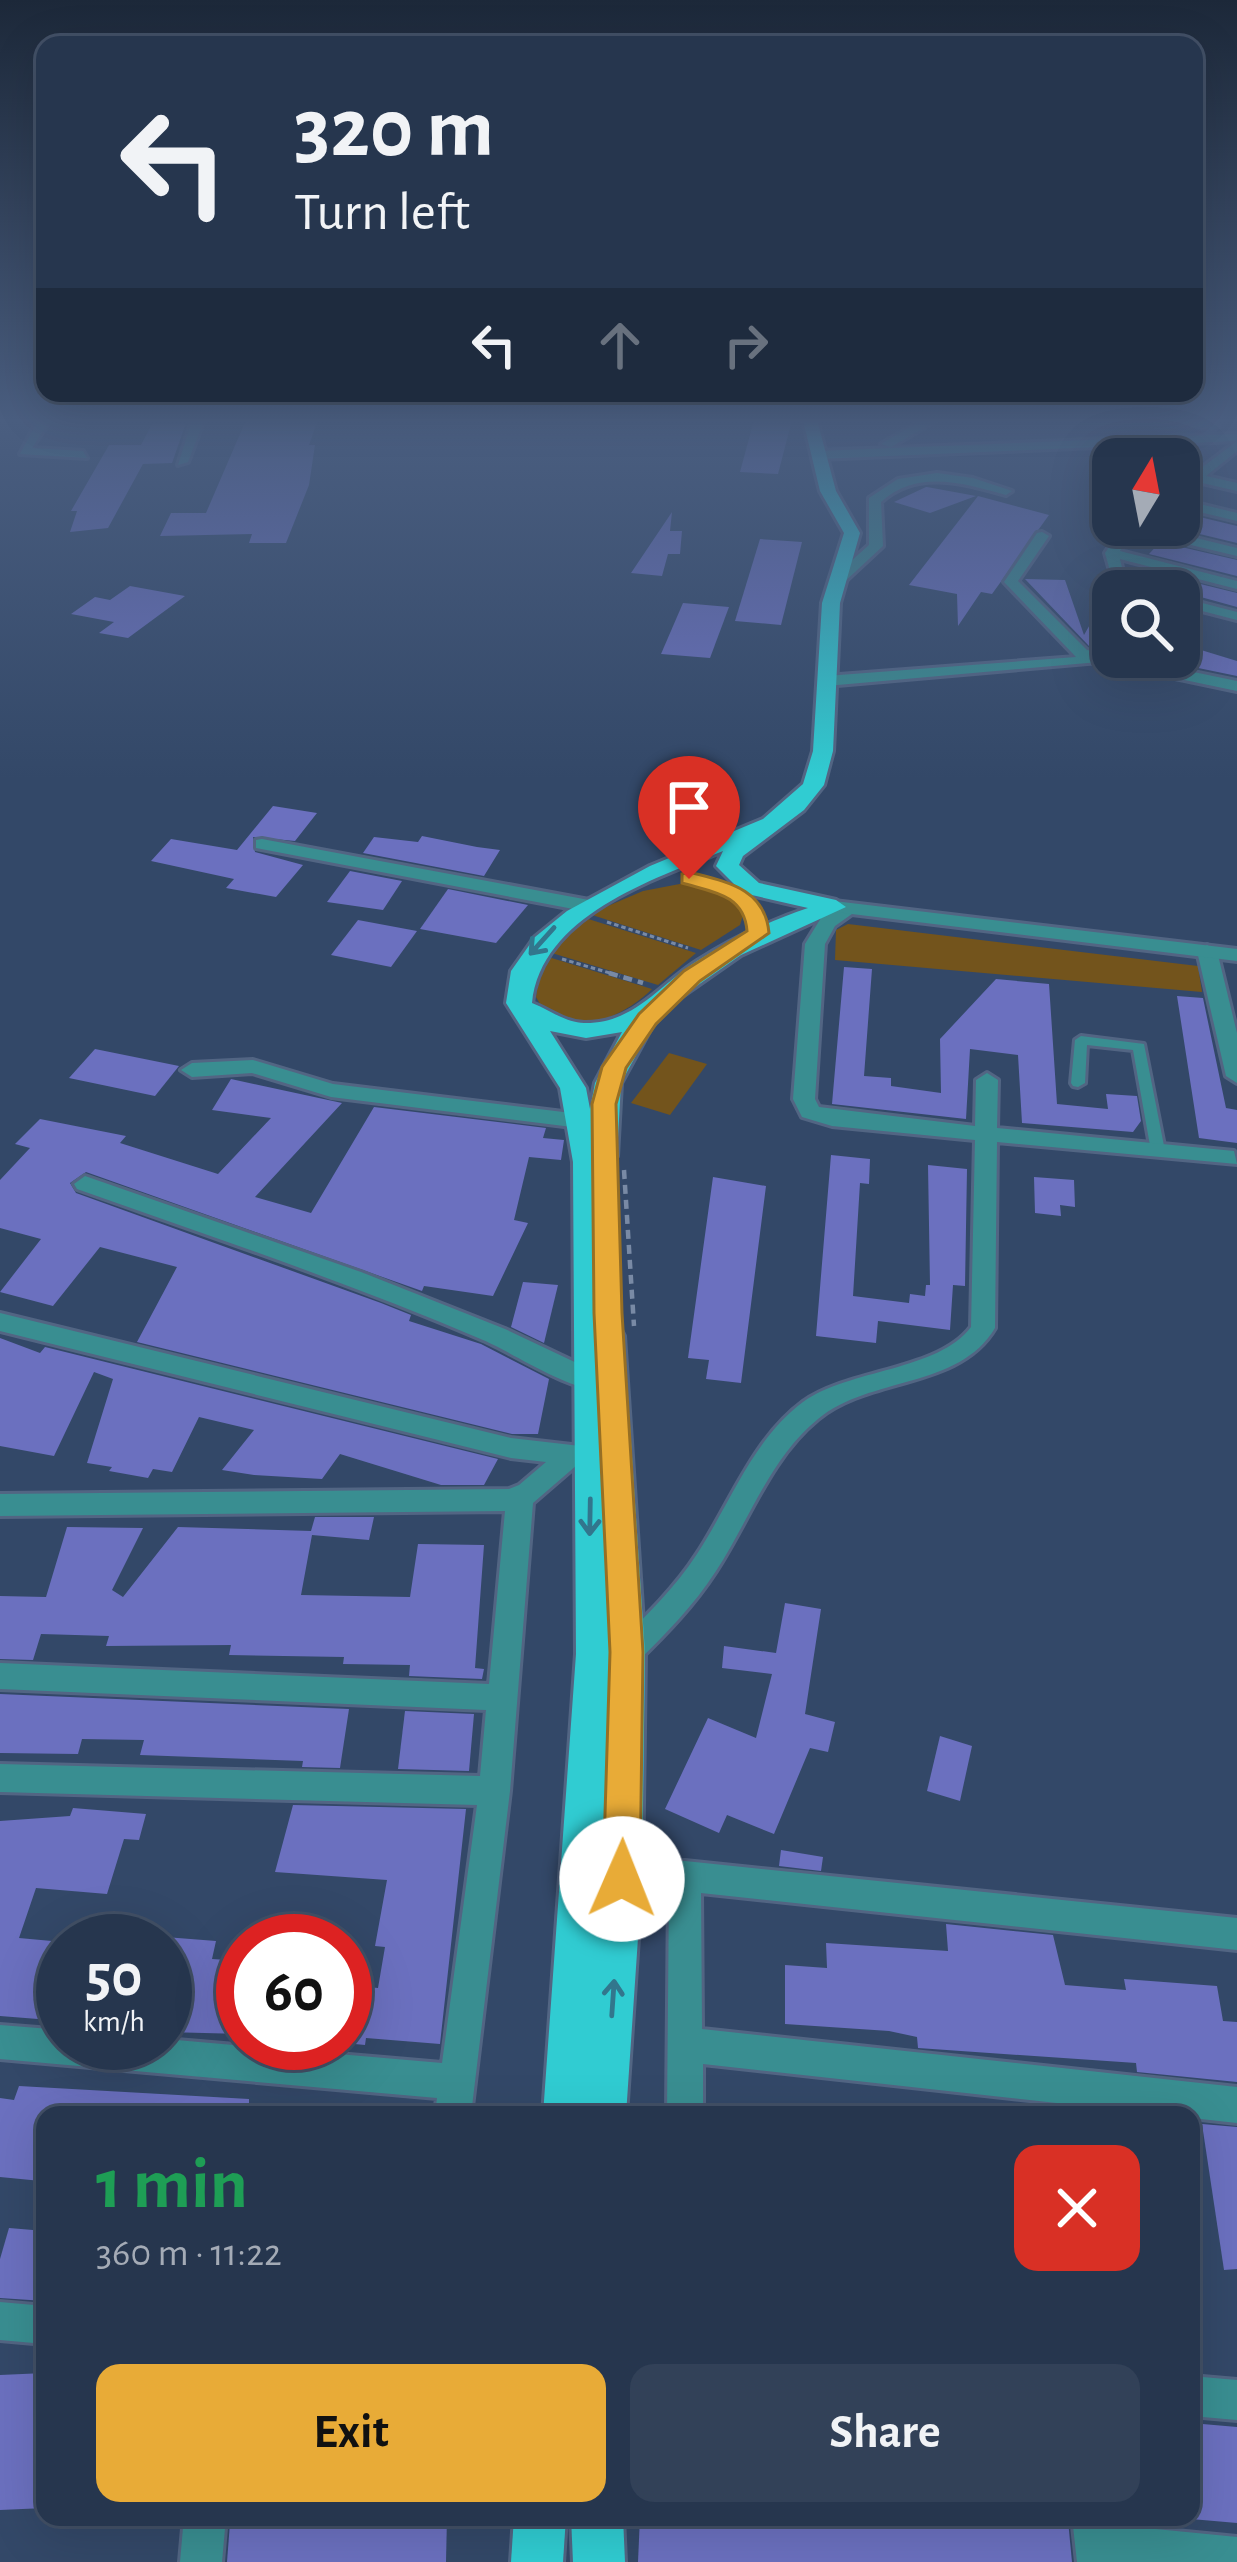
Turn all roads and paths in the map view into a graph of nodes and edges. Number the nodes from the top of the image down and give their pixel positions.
1 (850, 540) edge
2 (876, 540) edge
3 (1040, 540) edge
4 (1200, 542) edge
5 (1114, 546) edge
6 (1237, 552) edge
7 (1112, 553) junction
8 (1117, 570) edge
9 (836, 582) junction
10 (1237, 585) edge
11 (1200, 606) edge
12 (1237, 616) edge
13 (1092, 658) edge
14 (1092, 659) edge
15 (1189, 678) edge
16 (826, 681) junction
17 (1237, 686) edge
18 (771, 824) junction
19 (262, 844) dead end
20 (643, 882) junction
21 (746, 891) junction
22 (842, 908) junction
23 (583, 909) junction
24 (758, 933) junction
25 (532, 949) junction
26 (1208, 951) junction
27 (1237, 955) edge
28 (717, 958) junction
29 (669, 999) junction
30 (519, 1003) junction
31 (191, 1070) dead end
32 (1237, 1076) edge
33 (987, 1081) dead end
34 (1078, 1083) dead end
35 (593, 1123) junction
36 (985, 1133) junction
37 (1158, 1150) junction
38 (1234, 1158) dead end
39 (623, 1161) dead end
40 (86, 1184) dead end
41 (0, 1322) edge
42 (635, 1341) dead end
43 (591, 1381) junction
44 (592, 1457) junction
45 (520, 1498) junction
46 (0, 1505) edge
47 (627, 1652) junction
48 (0, 1676) edge
49 (502, 1698) junction
50 (0, 1778) edge
51 (494, 1791) junction
52 (685, 1876) junction
53 (622, 1879) junction
54 (579, 1882) junction
55 (1237, 1934) edge
56 (0, 2042) edge
57 (686, 2045) junction
58 (457, 2098) edge
59 (1237, 2105) edge
60 (566, 2106) edge
61 (605, 2106) edge
62 (685, 2106) edge
63 (0, 2321) edge
64 (36, 2324) edge
65 (1200, 2397) edge
66 (1237, 2400) edge
67 (205, 2526) edge
68 (539, 2526) edge
69 (597, 2526) edge
70 (1096, 2541) edge
71 (1237, 2558) edge
72 (201, 2562) edge
73 (537, 2562) edge
74 (599, 2562) edge

1 - 9 main road
2 - 9 street
3 - 13 street
4 - 6 street
5 - 7 street
7 - 8 street
7 - 10 street
9 - 16 main road
11 - 12 street
14 - 16 street
15 - 17 street
16 - 18 main road
18 - 20 main road
18 - 21 main road
19 - 23 street
20 - 21 main road
20 - 23 main road
21 - 22 main road
21 - 24 main road
22 - 24 main road
22 - 26 street
22 - 36 street
23 -> 25 main road
23 - 28 path
24 - 28 main road
25 - 29 path
25 - 30 main road
26 - 27 street
26 - 32 street
28 - 29 main road
29 - 30 main road
29 - 35 main road
30 - 35 main road
31 - 35 street
33 - 36 street
34 - 37 lane
35 - 43 main road
35 - 44 main road
36 - 37 street
36 - 47 street
37 - 38 street
39 - 42 path
40 - 43 street
41 - 44 street
43 - 44 main road
44 - 45 street
44 - 47 main road
44 -> 54 main road
45 - 46 street
45 - 49 street
47 - 53 main road
48 - 49 street
49 - 51 street
50 - 51 street
51 - 58 street
52 - 53 street
52 - 55 street
52 - 57 street
53 - 54 street
61 -> 53 main road
54 - 60 main road
56 - 58 street
57 - 59 street
57 - 62 street
63 - 64 street
65 - 66 street
67 - 72 street
68 - 73 main road
69 - 74 main road
70 - 71 street

